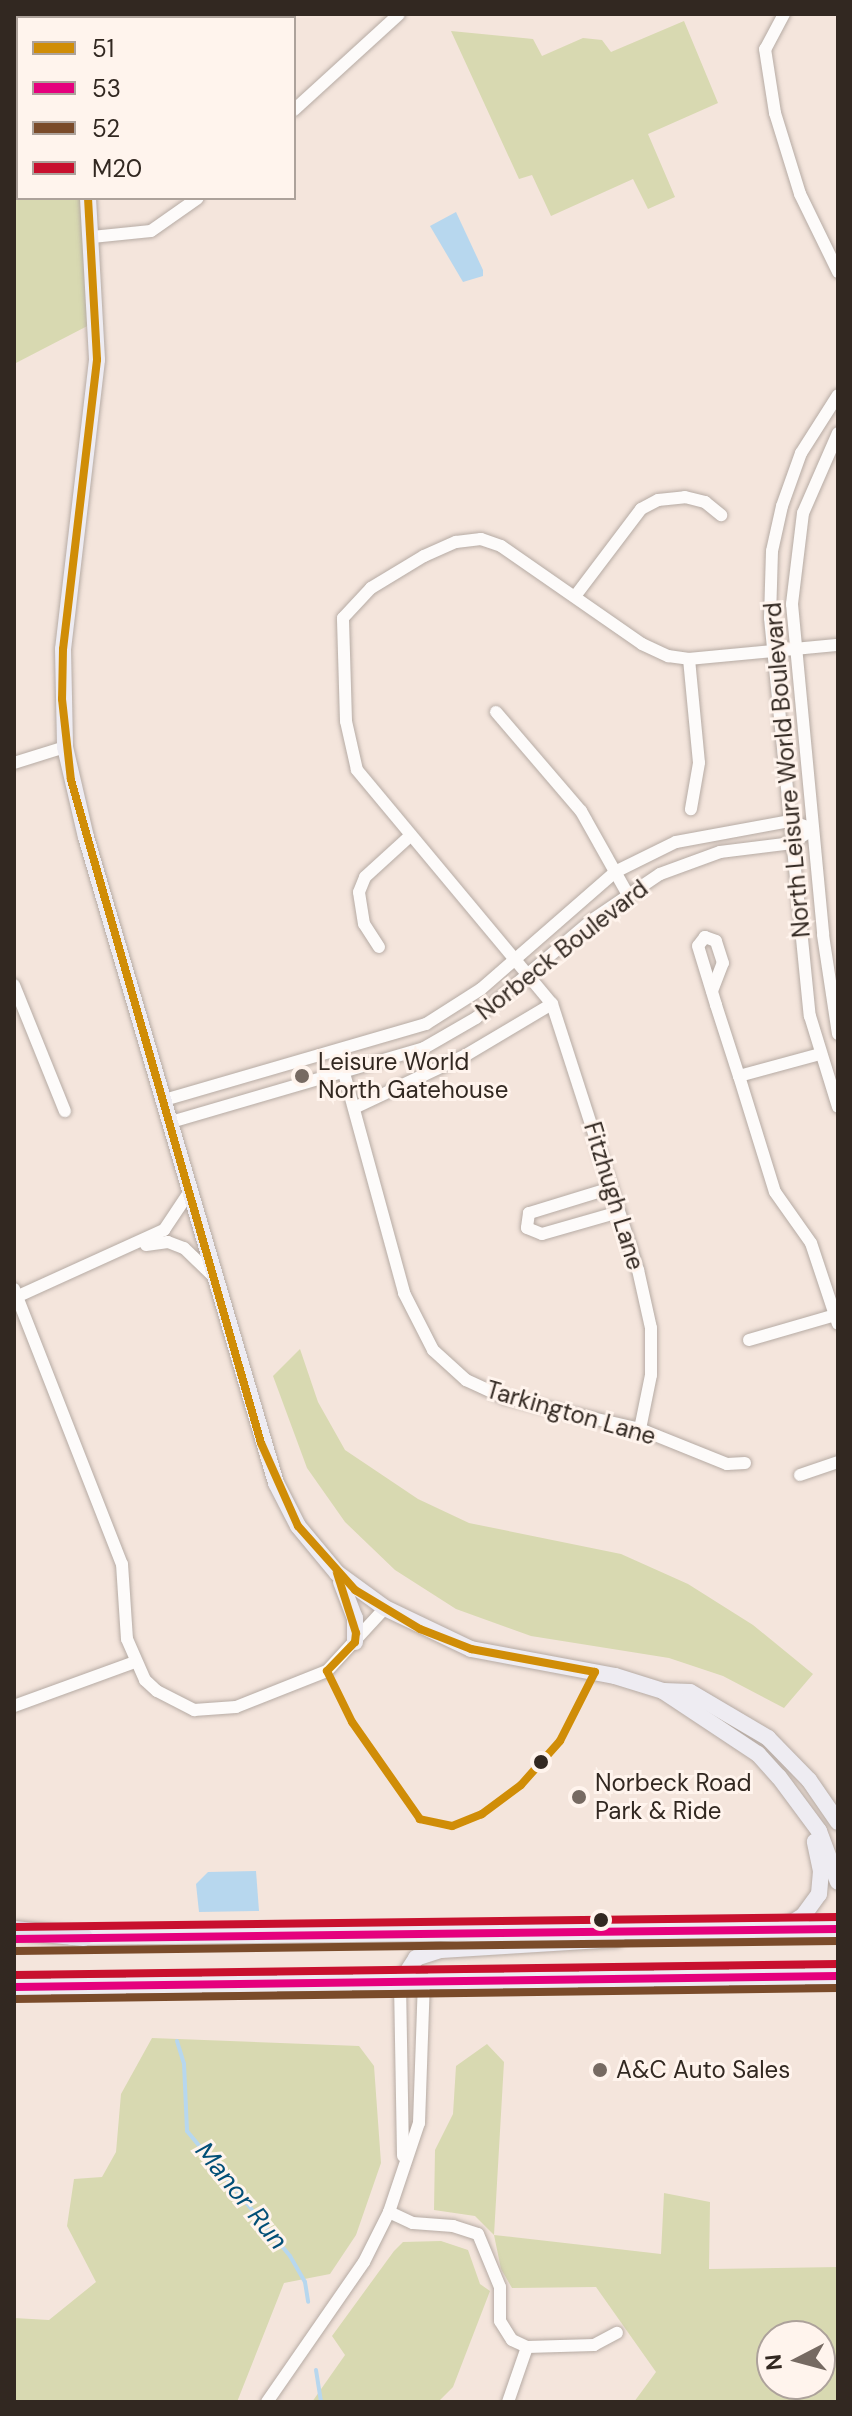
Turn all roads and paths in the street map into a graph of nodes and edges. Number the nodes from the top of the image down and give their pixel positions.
1 (399, 14) edge
2 (784, 14) edge
3 (296, 108) edge
4 (88, 200) edge
5 (195, 200) edge
6 (92, 237) junction
7 (838, 272) edge
8 (838, 395) edge
9 (838, 433) edge
10 (721, 515) dead end
11 (576, 595) junction
12 (838, 645) edge
13 (795, 649) junction
14 (772, 651) junction
15 (689, 659) junction
16 (496, 712) dead end
17 (65, 747) junction
18 (14, 763) edge
19 (691, 809) dead end
20 (789, 821) junction
21 (813, 829) junction
22 (409, 837) junction
23 (792, 843) junction
24 (615, 872) junction
25 (627, 893) junction
26 (379, 947) dead end
27 (515, 957) junction
28 (530, 974) junction
29 (14, 985) edge
30 (712, 991) dead end
31 (552, 1004) junction
32 (838, 1034) edge
33 (338, 1051) junction
34 (820, 1054) junction
35 (344, 1074) junction
36 (739, 1076) junction
37 (164, 1100) junction
38 (838, 1107) edge
39 (354, 1108) junction
40 (65, 1111) dead end
41 (171, 1122) junction
42 (611, 1188) junction
43 (190, 1191) junction
44 (619, 1212) junction
45 (139, 1246) junction
46 (214, 1277) junction
47 (15, 1294) edge
48 (836, 1319) edge
49 (749, 1340) dead end
50 (640, 1429) junction
51 (838, 1462) edge
52 (745, 1463) dead end
53 (800, 1475) dead end
54 (337, 1573) junction
55 (385, 1608) junction
56 (355, 1642) junction
57 (135, 1662) junction
58 (663, 1691) junction
59 (14, 1706) edge
60 (809, 1817) junction
61 (838, 1822) edge
62 (838, 1882) edge
63 (670, 1929) junction
64 (782, 1929) junction
65 (838, 1929) edge
66 (14, 1930) edge
67 (84, 1937) junction
68 (14, 1939) edge
69 (838, 1976) edge
70 (424, 1982) junction
71 (400, 1983) junction
72 (14, 1987) edge
73 (403, 2163) junction
74 (389, 2212) junction
75 (617, 2333) dead end
76 (527, 2347) junction
77 (267, 2402) edge
78 (508, 2402) edge

1 - 3 street
2 - 7 street
4 - 6 main road
5 - 6 street
6 - 17 main road
8 - 14 street, North Leisure World Boulevard
9 - 13 street, North Leisure World Boulevard
10 - 11 street
11 - 15 street, Fitzhugh Lane
11 - 22 street, Fitzhugh Lane
12 - 13 street
13 - 14 street
13 - 21 street, North Leisure World Boulevard
14 - 15 street
14 - 20 street, North Leisure World Boulevard
15 - 19 street
16 - 24 street
17 - 18 street
17 - 37 main road
20 - 21 street, Norbeck Boulevard
20 - 23 street, North Leisure World Boulevard
20 - 24 street, Norbeck Boulevard
21 - 23 street, Norbeck Boulevard
21 - 32 street, North Leisure World Boulevard
22 - 26 street
22 - 27 street, Fitzhugh Lane
23 - 25 street, Norbeck Boulevard
23 - 34 street, North Leisure World Boulevard
24 - 25 street
24 - 27 street, Norbeck Boulevard
25 - 28 street, Norbeck Boulevard
27 - 28 street, Fitzhugh Lane
27 - 33 street, Norbeck Boulevard
28 - 31 street, Fitzhugh Lane
28 - 35 street, Norbeck Boulevard
29 - 40 street
30 - 36 street
31 - 39 street
31 - 42 street, Fitzhugh Lane
33 - 35 street, Tarkington Lane
33 - 37 street, Norbeck Boulevard
34 - 36 street
34 - 38 street, North Leisure World Boulevard
35 - 39 street, Tarkington Lane
35 - 41 street, Norbeck Boulevard
36 - 48 street
37 - 41 main road
39 - 50 street, Tarkington Lane
41 - 43 main road
42 - 44 street, Fitzhugh Lane
42 - 44 street
43 - 45 street
43 - 46 main road
44 - 50 street, Fitzhugh Lane
45 - 46 street
45 - 47 street
46 - 54 main road
47 - 57 street
48 - 49 street
50 - 52 street, Tarkington Lane
51 - 53 street
54 - 55 main road
54 - 56 main road
55 - 56 street
55 - 58 main road
56 - 57 street
57 - 59 street
58 - 60 main road
58 - 61 main road
60 - 62 main road
60 - 64 main road
63 - 64 main road
63 - 67 main road
63 - 71 main road
64 - 65 main road
66 - 67 highway
67 - 68 main road
69 - 70 main road
70 - 71 main road
70 - 73 street
71 - 72 main road
71 - 73 street
73 - 74 street
74 - 76 street
74 - 77 street
75 - 76 street
76 - 78 street

